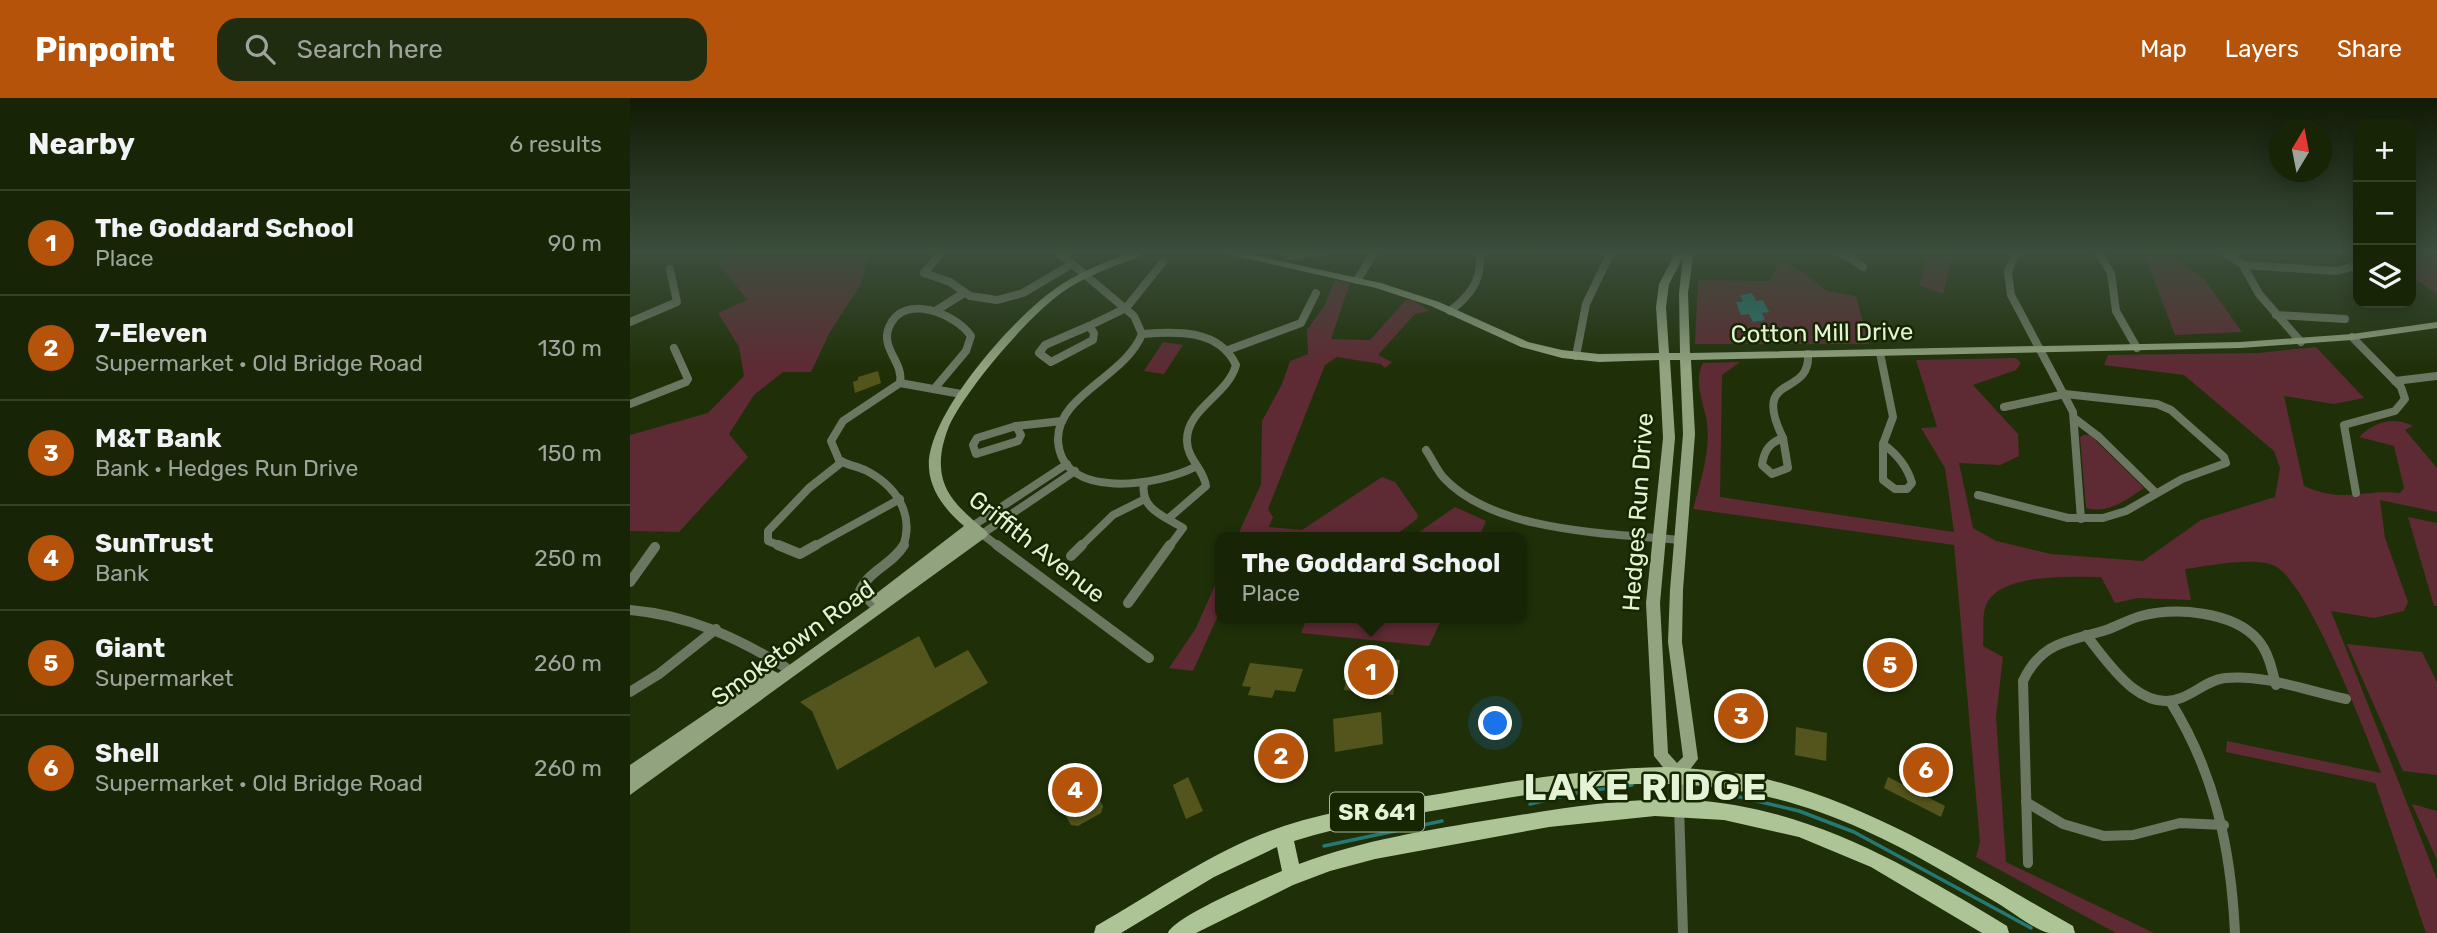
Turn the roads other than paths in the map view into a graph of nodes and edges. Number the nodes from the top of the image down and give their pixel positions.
1 (675, 291) edge
2 (961, 291) edge
3 (1026, 291) edge
4 (1059, 291) edge
5 (1104, 291) edge
6 (1140, 291) edge
7 (1400, 291) edge
8 (1470, 291) edge
9 (1592, 291) edge
10 (1663, 291) edge
11 (1685, 291) edge
12 (2011, 291) edge
13 (2113, 291) edge
14 (2257, 291) edge
15 (964, 293) junction
16 (1316, 293) dead end
17 (1126, 308) junction
18 (937, 310) junction
19 (1450, 312) junction
20 (2276, 314) junction
21 (2345, 320) dead end
22 (630, 322) edge
23 (2437, 325) edge
24 (1089, 326) junction
25 (1142, 334) junction
26 (2352, 337) junction
27 (2301, 342) junction
28 (674, 348) dead end
29 (2137, 348) junction
30 (1228, 350) junction
31 (2041, 351) junction
32 (1808, 354) junction
33 (1880, 354) junction
34 (1576, 356) junction
35 (1665, 356) junction
36 (1686, 356) junction
37 (2437, 376) edge
38 (2395, 381) junction
39 (900, 383) junction
40 (934, 389) junction
41 (961, 394) junction
42 (2065, 394) junction
43 (630, 404) edge
44 (2004, 407) dead end
45 (1668, 410) junction
46 (1688, 411) junction
47 (2074, 418) junction
48 (1062, 421) junction
49 (1016, 426) junction
50 (1783, 438) dead end
51 (1883, 444) junction
52 (1426, 450) dead end
53 (842, 462) junction
54 (1067, 464) junction
55 (1195, 467) junction
56 (1075, 471) junction
57 (1144, 484) junction
58 (2155, 492) junction
59 (2356, 493) dead end
60 (1978, 495) dead end
61 (900, 499) junction
62 (1143, 500) junction
63 (1169, 518) junction
64 (2081, 519) junction
65 (977, 530) junction
66 (1657, 537) junction
67 (1680, 540) junction
68 (655, 547) dead end
69 (1071, 556) dead end
70 (630, 582) edge
71 (1128, 603) dead end
72 (873, 604) junction
73 (630, 610) edge
74 (716, 629) junction
75 (2086, 635) junction
76 (1149, 658) dead end
77 (785, 667) junction
78 (2276, 685) junction
79 (630, 692) edge
80 (2346, 699) dead end
81 (2170, 701) junction
82 (1676, 773) junction
83 (630, 774) edge
84 (630, 788) edge
85 (2026, 802) junction
86 (1679, 806) junction
87 (2224, 825) junction
88 (1284, 835) junction
89 (2028, 863) dead end
90 (1292, 876) junction
91 (1103, 933) edge
92 (1177, 933) edge
93 (1682, 933) edge
94 (2000, 933) edge
95 (2066, 933) edge
96 (2235, 933) edge

1 - 22 street
2 - 15 street
3 - 15 street
4 - 41 street, Griffith Avenue
5 - 17 street
6 - 17 street
7 - 19 street, Cotton Mill Drive
8 - 19 street
9 - 34 street
10 - 35 street, Hedges Run Drive
11 - 36 street, Hedges Run Drive
12 - 31 street
13 - 29 street
14 - 20 street
15 - 18 street
16 - 30 street
17 - 24 street
17 - 25 street
18 - 39 street
18 - 40 street
19 - 34 street, Cotton Mill Drive
20 - 21 street
20 - 27 street
23 - 26 street, Cotton Mill Drive
24 - 24 street
25 - 30 street
25 - 48 street
26 - 27 street, Cotton Mill Drive
26 - 38 street
27 - 29 street, Cotton Mill Drive
28 - 43 street
29 - 31 street, Cotton Mill Drive
30 - 55 street
31 - 33 street, Cotton Mill Drive
31 - 42 street
32 - 33 street, Cotton Mill Drive
32 - 36 street, Cotton Mill Drive
32 - 50 street
33 - 51 street
34 - 35 street, Cotton Mill Drive
35 - 36 street, Cotton Mill Drive
35 - 45 street, Hedges Run Drive
36 - 46 street, Hedges Run Drive
37 - 38 street
38 - 59 street
39 - 40 street
39 - 53 street
40 - 41 street
41 - 65 street, Griffith Avenue
42 - 44 street
42 - 47 street
42 - 58 street
45 - 46 street
45 - 66 street, Hedges Run Drive
46 - 67 street, Hedges Run Drive
47 - 58 street
47 - 64 street
48 - 49 street
48 - 54 street
49 - 49 street
51 - 51 street
52 - 66 street
53 - 61 street
53 - 61 street
54 - 56 street
54 - 65 street
55 - 57 street
55 - 63 street
56 - 57 street
56 - 65 street
57 - 62 street
58 - 64 street
60 - 64 street
61 - 72 street
62 - 63 street
62 - 69 street
63 - 71 street
65 - 72 street, Smoketown Road
65 - 76 street, Griffith Avenue
65 - 84 street, Smoketown Road
66 - 67 street
66 - 82 street, Hedges Run Drive
67 - 82 street, Hedges Run Drive
68 - 70 street
72 - 77 street, Smoketown Road
73 - 74 street
74 - 77 street
74 - 79 street
75 - 78 street
75 - 81 street
75 - 85 street
77 - 83 street, Smoketown Road
78 - 80 street
78 - 81 street
81 - 87 street
82 - 86 street, Hedges Run Drive
82 - 88 main road, SR 641
82 - 95 main road, SR 641
85 - 87 street
85 - 89 street
86 - 90 main road, SR 641
86 - 93 street, Hedges Run Drive
86 - 94 main road, SR 641
87 - 96 street
88 - 90 main road
88 - 91 main road, SR 641
90 - 92 main road, SR 641

